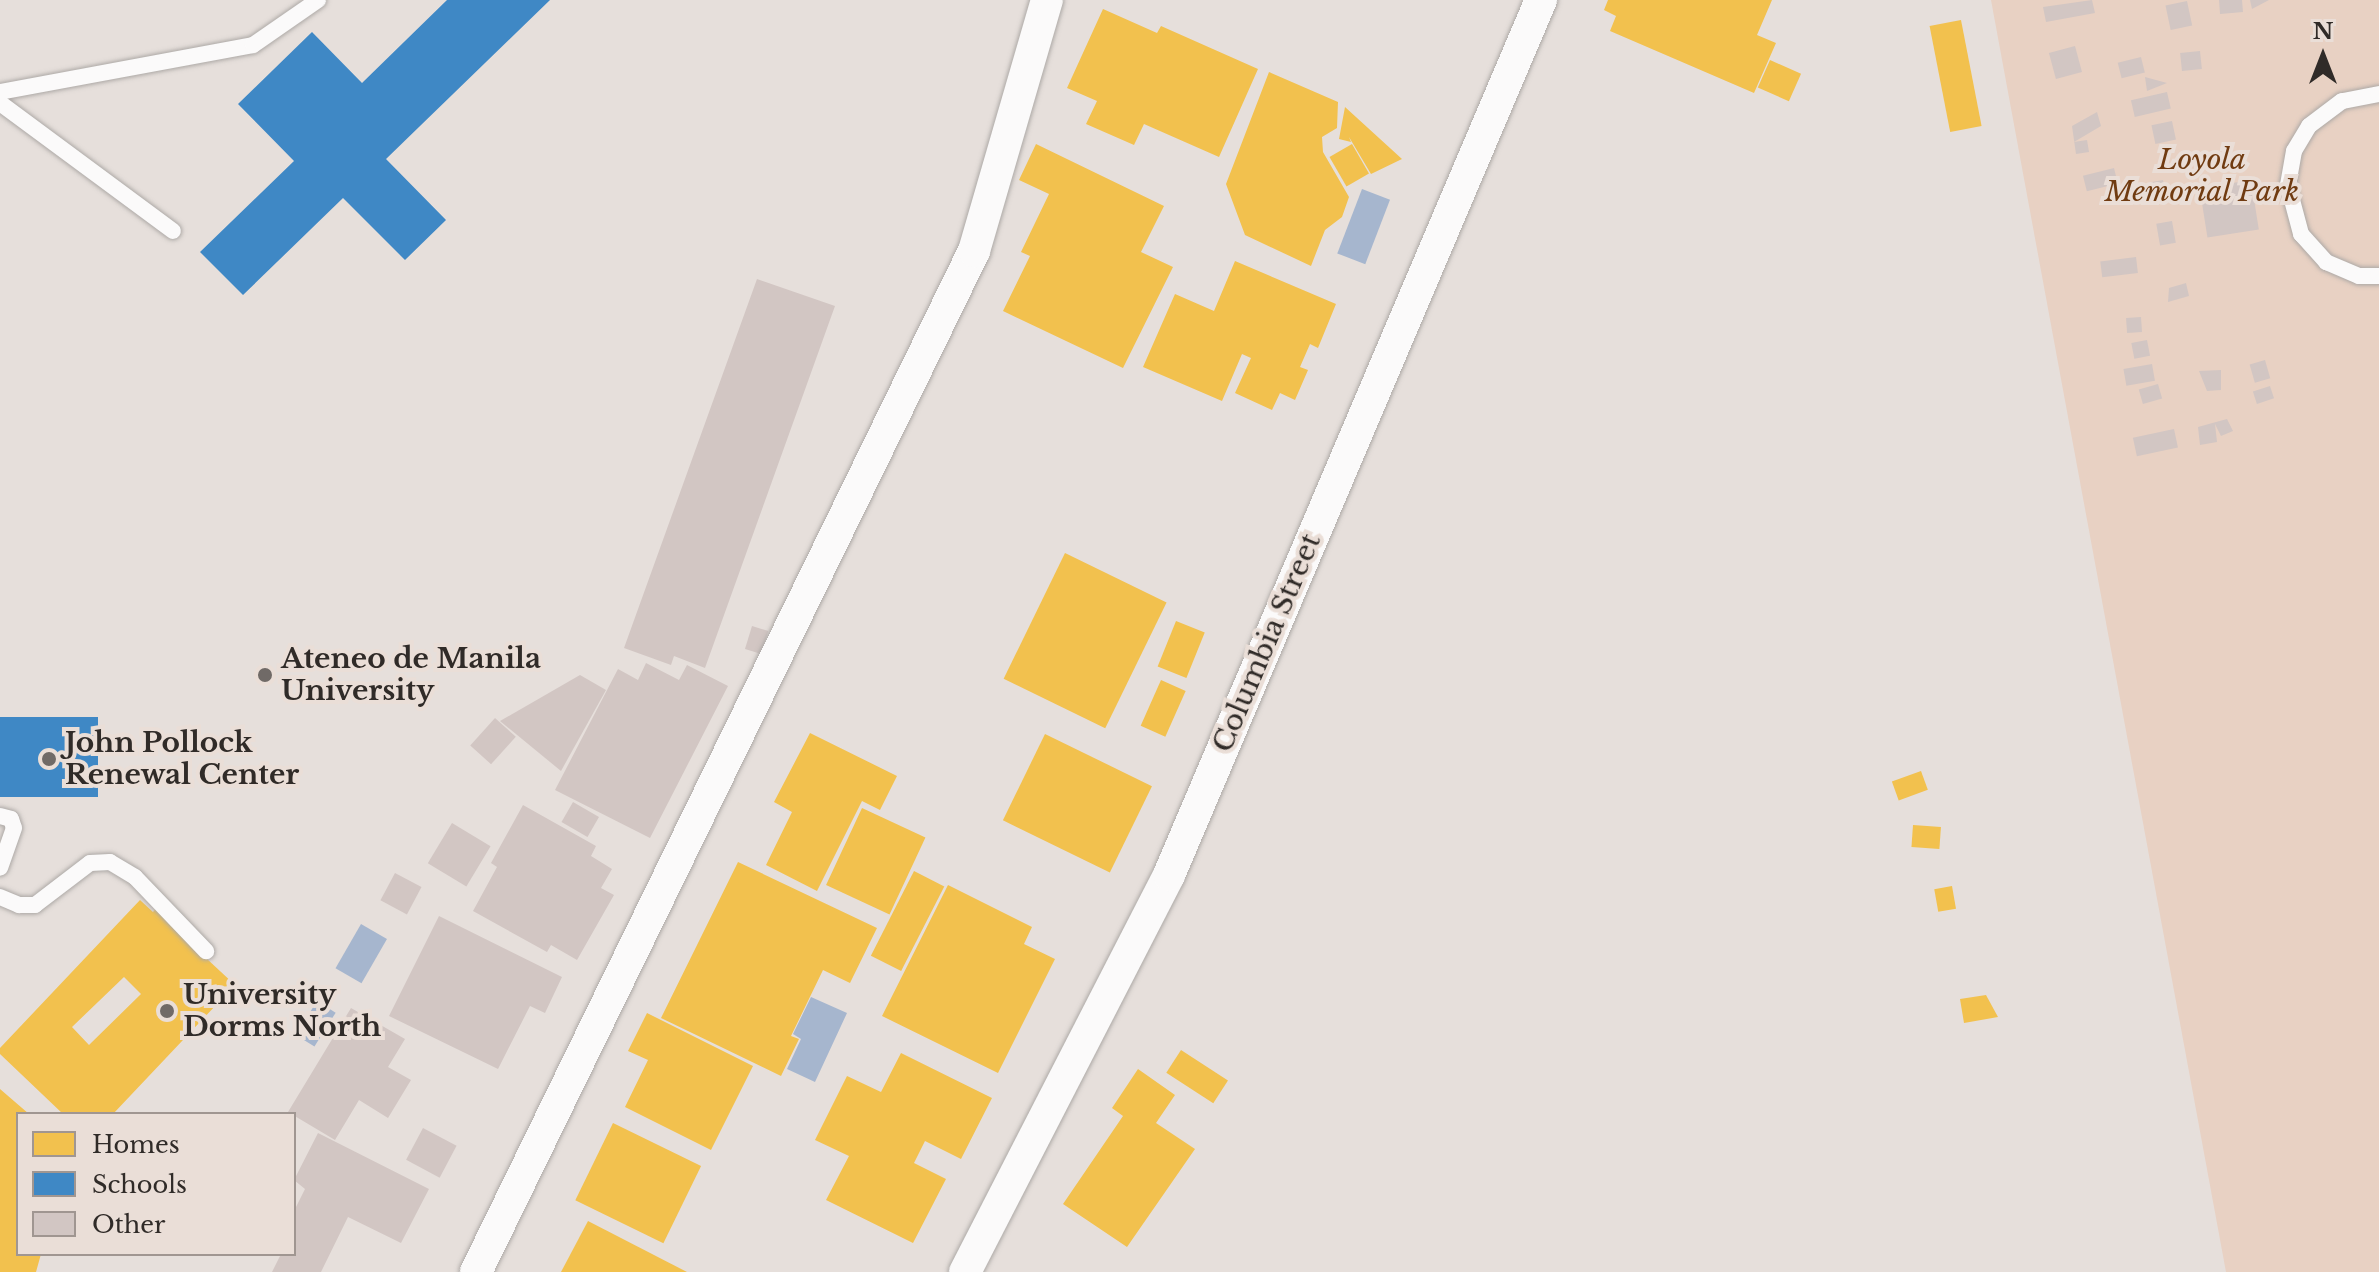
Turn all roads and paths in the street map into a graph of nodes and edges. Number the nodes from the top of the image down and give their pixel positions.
1 (318, 0) edge
2 (1047, 0) edge
3 (1541, 0) edge
4 (0, 92) edge
5 (2379, 94) edge
6 (0, 103) edge
7 (173, 231) dead end
8 (2379, 276) edge
9 (0, 816) edge
10 (0, 868) edge
11 (0, 897) edge
12 (206, 951) dead end
13 (476, 1272) edge
14 (965, 1272) edge

1 - 4 lane
2 - 13 street
3 - 14 street, Columbia Street
5 - 8 lane
6 - 7 lane
9 - 10 lane
11 - 12 lane

